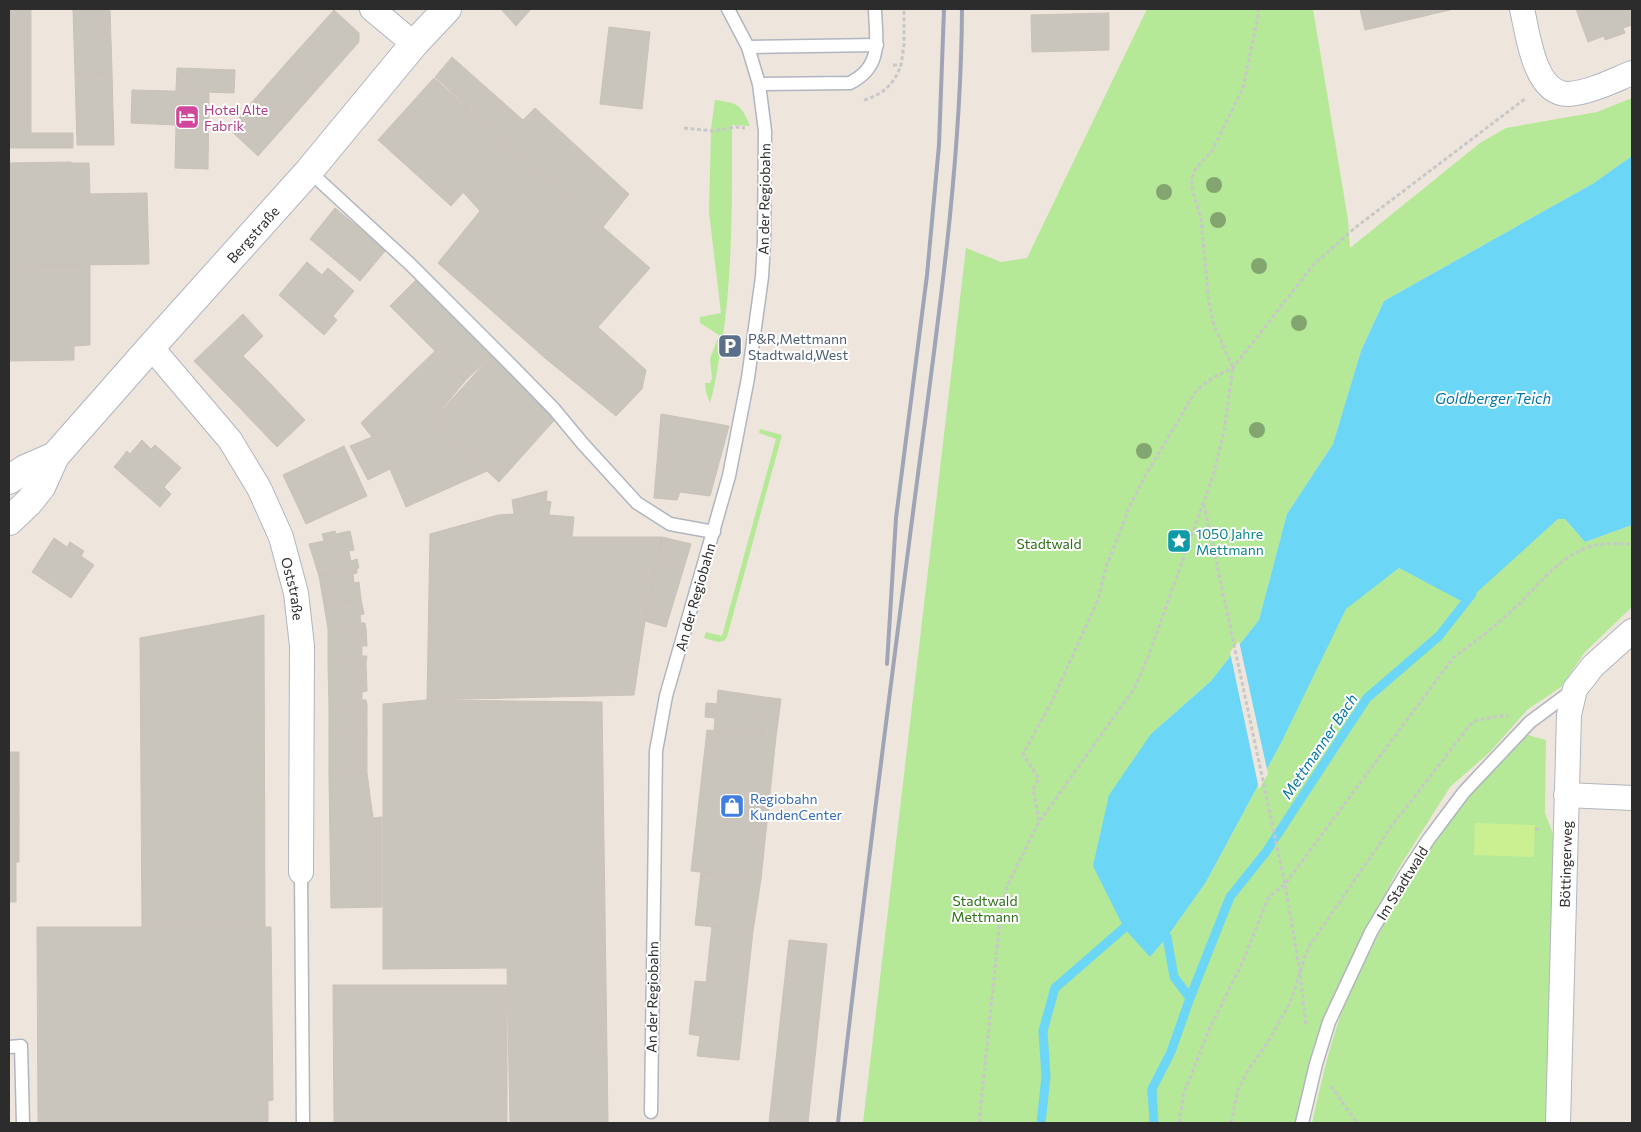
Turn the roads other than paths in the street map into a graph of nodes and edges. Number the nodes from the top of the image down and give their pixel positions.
1 (372, 9) edge
2 (447, 9) edge
3 (728, 9) edge
4 (876, 9) edge
5 (1522, 9) edge
6 (414, 44) junction
7 (876, 45) junction
8 (748, 47) junction
9 (1632, 73) edge
10 (759, 84) junction
11 (309, 171) junction
12 (151, 347) junction
13 (55, 456) junction
14 (9, 480) edge
15 (9, 521) edge
16 (714, 532) junction
17 (1632, 631) edge
18 (1575, 689) junction
19 (1566, 795) junction
20 (1632, 798) edge
21 (301, 872) joint
22 (9, 1047) edge
23 (651, 1112) dead end
24 (23, 1123) edge
25 (303, 1123) edge
26 (1302, 1123) edge
27 (1558, 1123) edge

1 - 6 street
2 - 6 street, Bergstraße
3 - 8 lane, An der Regiobahn
4 - 7 lane
5 - 9 street
6 - 11 street, Bergstraße
7 - 8 lane
7 - 10 lane
8 - 10 lane, An der Regiobahn
10 - 16 lane, An der Regiobahn
11 - 12 street, Bergstraße
11 - 16 lane
12 - 13 street, Bergstraße
12 - 21 street, Oststraße
13 - 14 street, Bergstraße
13 - 15 street, Bergstraße
16 - 23 lane, An der Regiobahn
17 - 18 street, Böttingerweg
18 - 19 street, Böttingerweg
18 - 26 lane, Im Stadtwald
19 - 20 street
19 - 27 street, Böttingerweg
21 - 25 lane
22 - 24 lane

